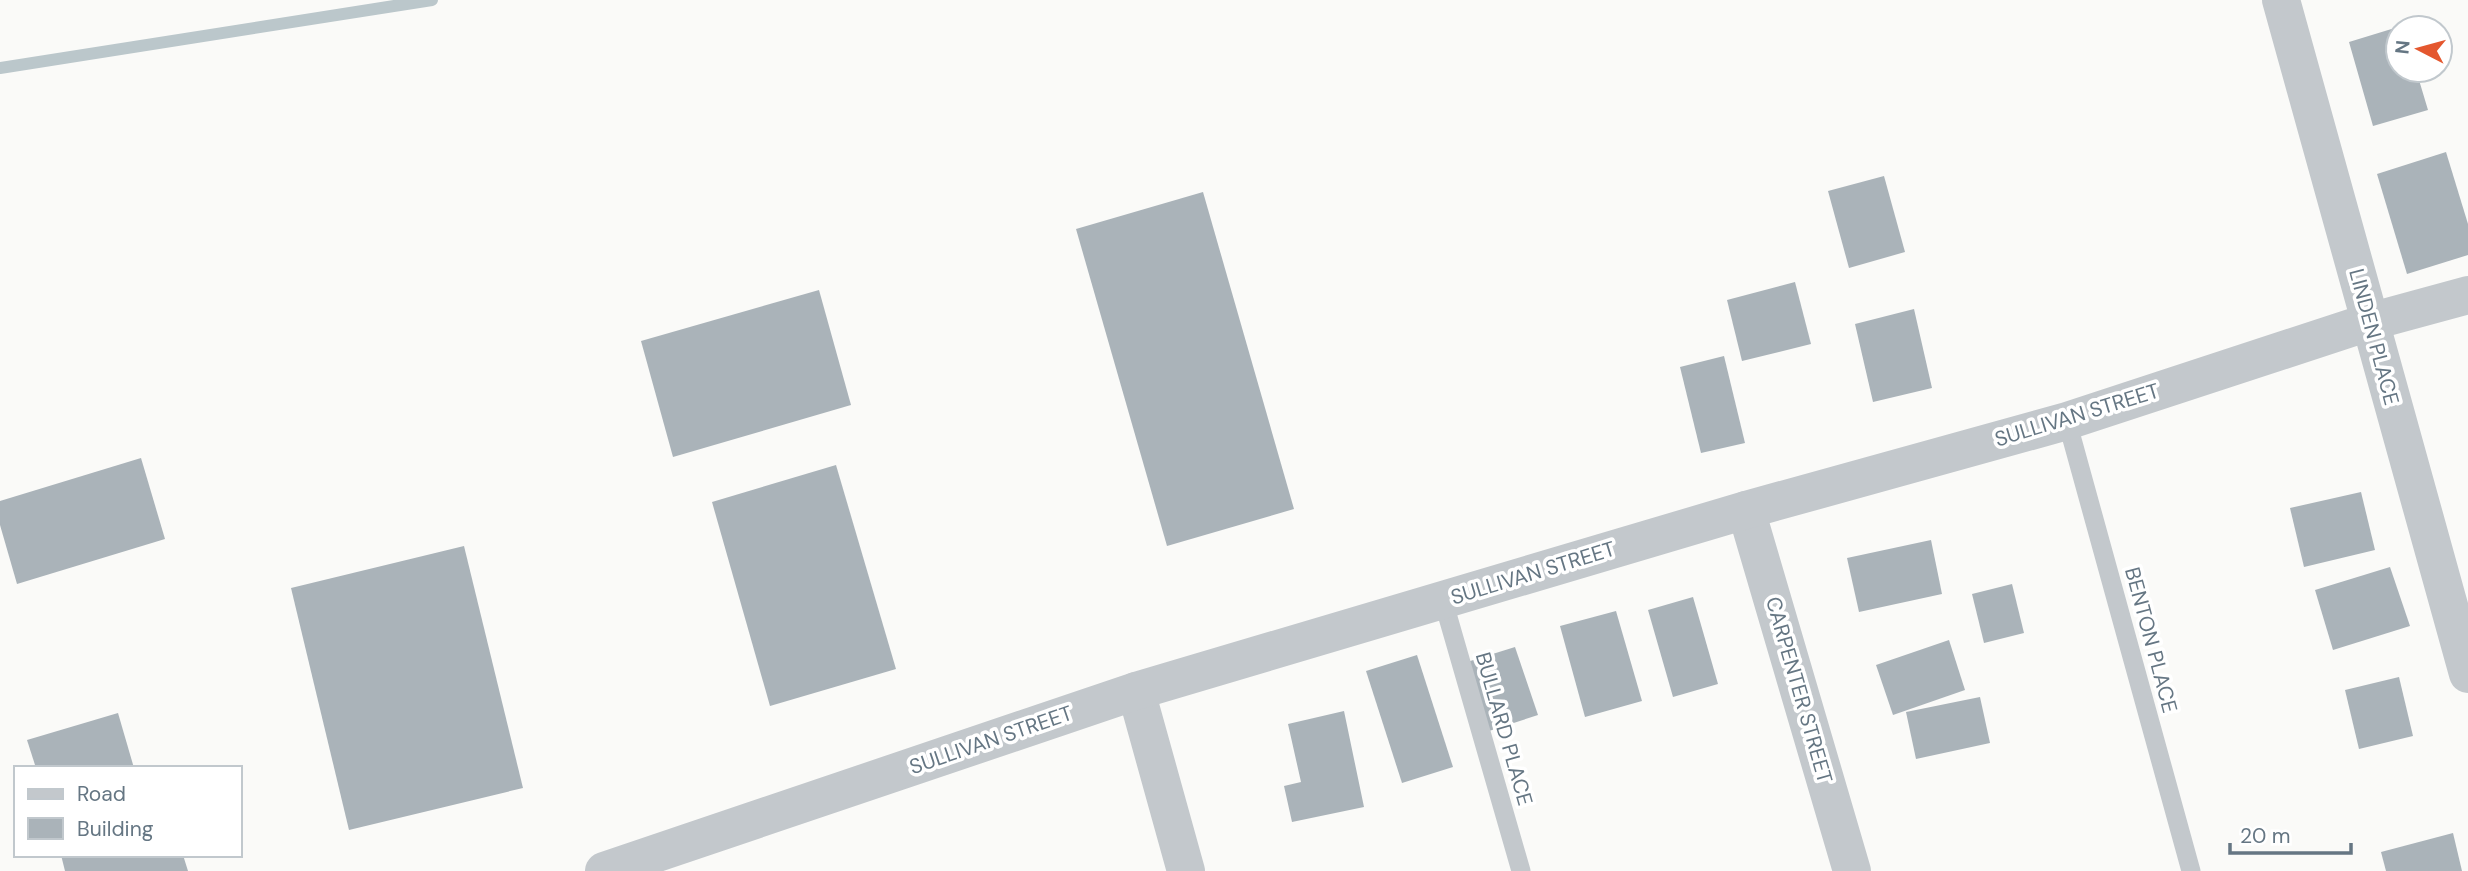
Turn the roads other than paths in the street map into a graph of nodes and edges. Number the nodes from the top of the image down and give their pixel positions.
1 (2281, 0) edge
2 (2468, 295) edge
3 (2369, 322) junction
4 (2067, 421) junction
5 (1746, 509) junction
6 (1443, 600) junction
7 (2468, 674) edge
8 (1136, 691) junction
9 (604, 871) edge
10 (1186, 871) edge
11 (1521, 871) edge
12 (1852, 871) edge
13 (2191, 871) edge

1 - 3 street, LINDEN PLACE
2 - 3 street, SULLIVAN STREET
3 - 4 street, SULLIVAN STREET
3 - 7 street, LINDEN PLACE
4 - 5 street, SULLIVAN STREET
4 - 13 lane, BENTON PLACE
5 - 6 street, SULLIVAN STREET
5 - 12 street, CARPENTER STREET
6 - 8 street, SULLIVAN STREET
6 - 11 lane, BULLARD PLACE
8 - 9 street, SULLIVAN STREET
8 - 10 street

